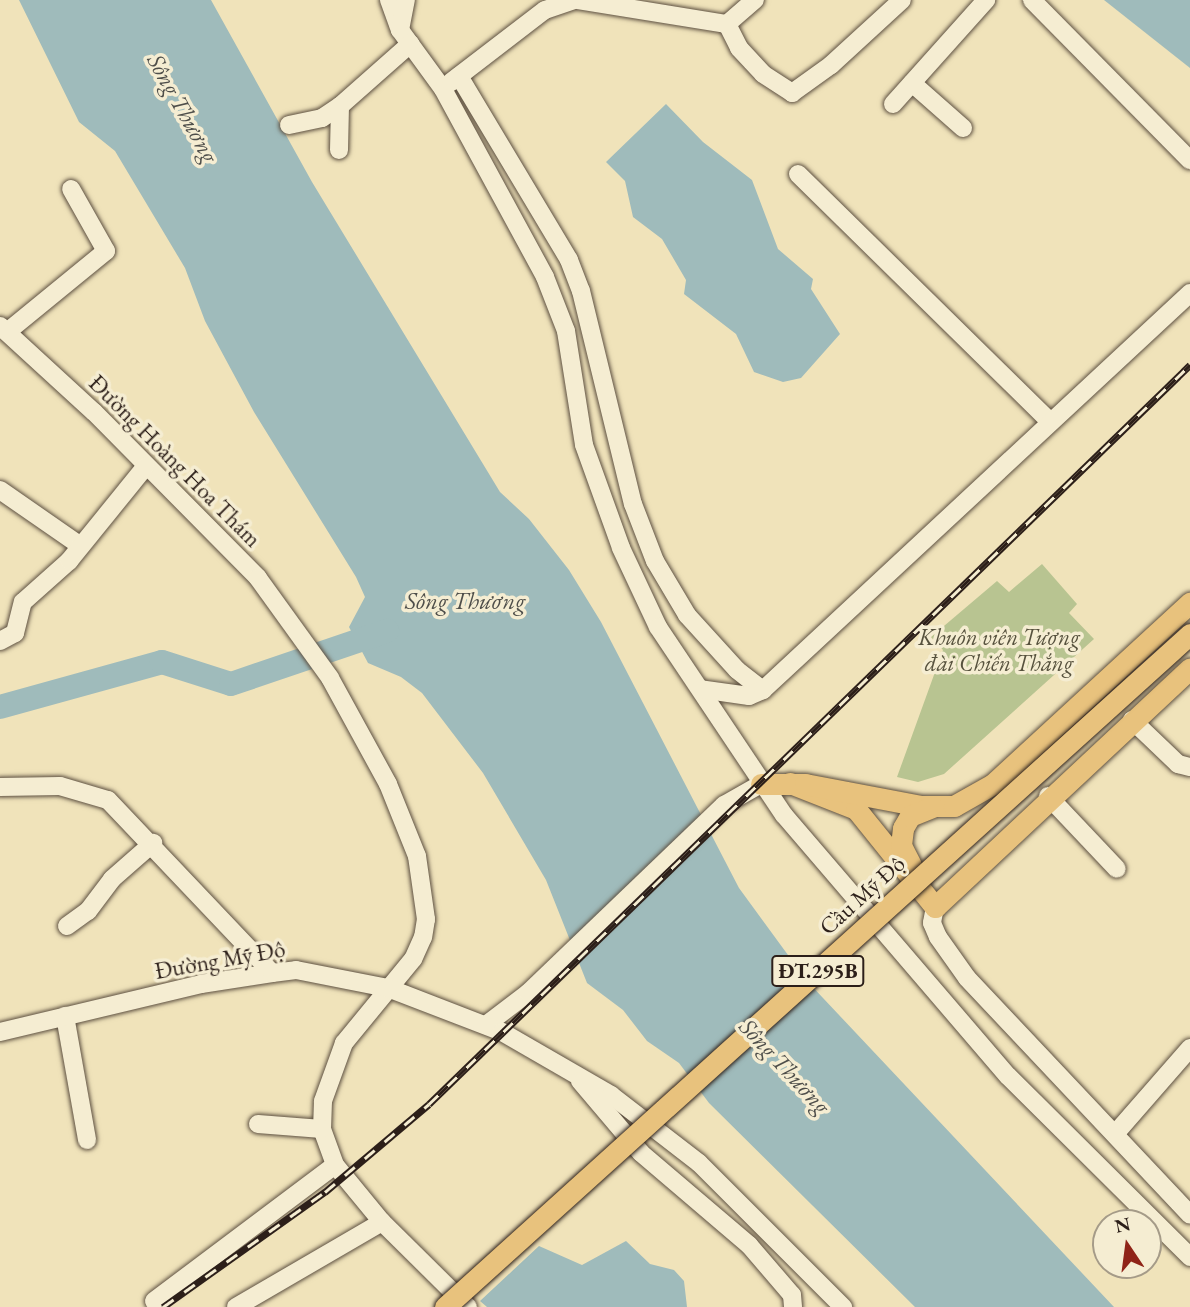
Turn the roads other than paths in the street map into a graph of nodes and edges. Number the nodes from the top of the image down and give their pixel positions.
1 (389, 0) edge
2 (407, 0) edge
3 (576, 0) edge
4 (755, 0) edge
5 (902, 0) edge
6 (986, 0) edge
7 (1032, 0) edge
8 (726, 24) junction
9 (405, 37) junction
10 (459, 76) junction
11 (912, 83) junction
12 (443, 89) junction
13 (893, 104) dead end
14 (340, 106) junction
15 (289, 125) dead end
16 (963, 128) dead end
17 (339, 150) dead end
18 (1190, 160) edge
19 (798, 174) dead end
20 (71, 190) dead end
21 (1190, 293) edge
22 (4, 329) edge
23 (1048, 420) junction
24 (145, 467) junction
25 (0, 490) edge
26 (81, 546) junction
27 (1190, 603) edge
28 (1190, 634) edge
29 (3, 637) edge
30 (1190, 668) edge
31 (700, 689) junction
32 (763, 690) junction
33 (1132, 720) junction
34 (1190, 767) edge
35 (790, 783) junction
36 (761, 785) junction
37 (0, 787) edge
38 (1048, 796) junction
39 (932, 807) junction
40 (153, 844) junction
41 (1117, 869) dead end
42 (938, 904) junction
43 (67, 926) dead end
44 (272, 973) junction
45 (388, 988) junction
46 (65, 1016) junction
47 (486, 1024) junction
48 (0, 1032) edge
49 (1190, 1048) edge
50 (574, 1073) junction
51 (258, 1124) dead end
52 (322, 1129) junction
53 (1115, 1134) junction
54 (87, 1140) dead end
55 (335, 1165) junction
56 (1190, 1215) edge
57 (382, 1222) junction
58 (1190, 1257) edge
59 (154, 1301) dead end
60 (236, 1307) edge
61 (445, 1307) edge
62 (468, 1307) edge
63 (793, 1307) edge
64 (843, 1307) edge

1 - 9 street
2 - 9 street
3 - 8 street
3 - 10 street
4 - 8 street
5 - 8 street
6 - 11 street
7 - 18 street
9 - 12 street
9 - 14 street
10 - 12 street
10 - 32 street
11 - 13 street
11 - 16 street
12 - 31 street
14 - 15 street
14 - 17 street
19 - 23 street
20 - 22 street
21 - 23 street
22 - 24 street, Đường Hoàng Hoa Thám
23 - 32 street
24 - 26 street
24 - 45 street, Đường Hoàng Hoa Thám
25 - 26 street
26 - 29 street
27 - 39 main road
28 - 61 main road, Cầu Mỹ Độ / ĐT.295B, bridge
30 - 33 main road
31 - 32 street
31 - 36 street
33 - 34 street
33 - 38 main road
35 - 36 main road
35 - 39 main road
35 - 42 main road
36 - 47 street
36 - 58 street
37 - 40 street
38 - 41 street
38 - 42 main road
39 - 42 main road
40 - 43 street
40 - 44 street
42 - 53 street
44 - 45 street, Đường Mỹ Độ
44 - 46 street, Đường Mỹ Độ
45 - 47 street, Đường Mỹ Độ
45 - 52 street
46 - 48 street, Đường Mỹ Độ
46 - 54 street
47 - 50 street, Đường Mỹ Độ
49 - 53 street
50 - 63 street
50 - 64 street, Đường Mỹ Độ
51 - 52 street
52 - 55 street
53 - 56 street
55 - 57 street
55 - 59 street
57 - 60 street
57 - 62 street

